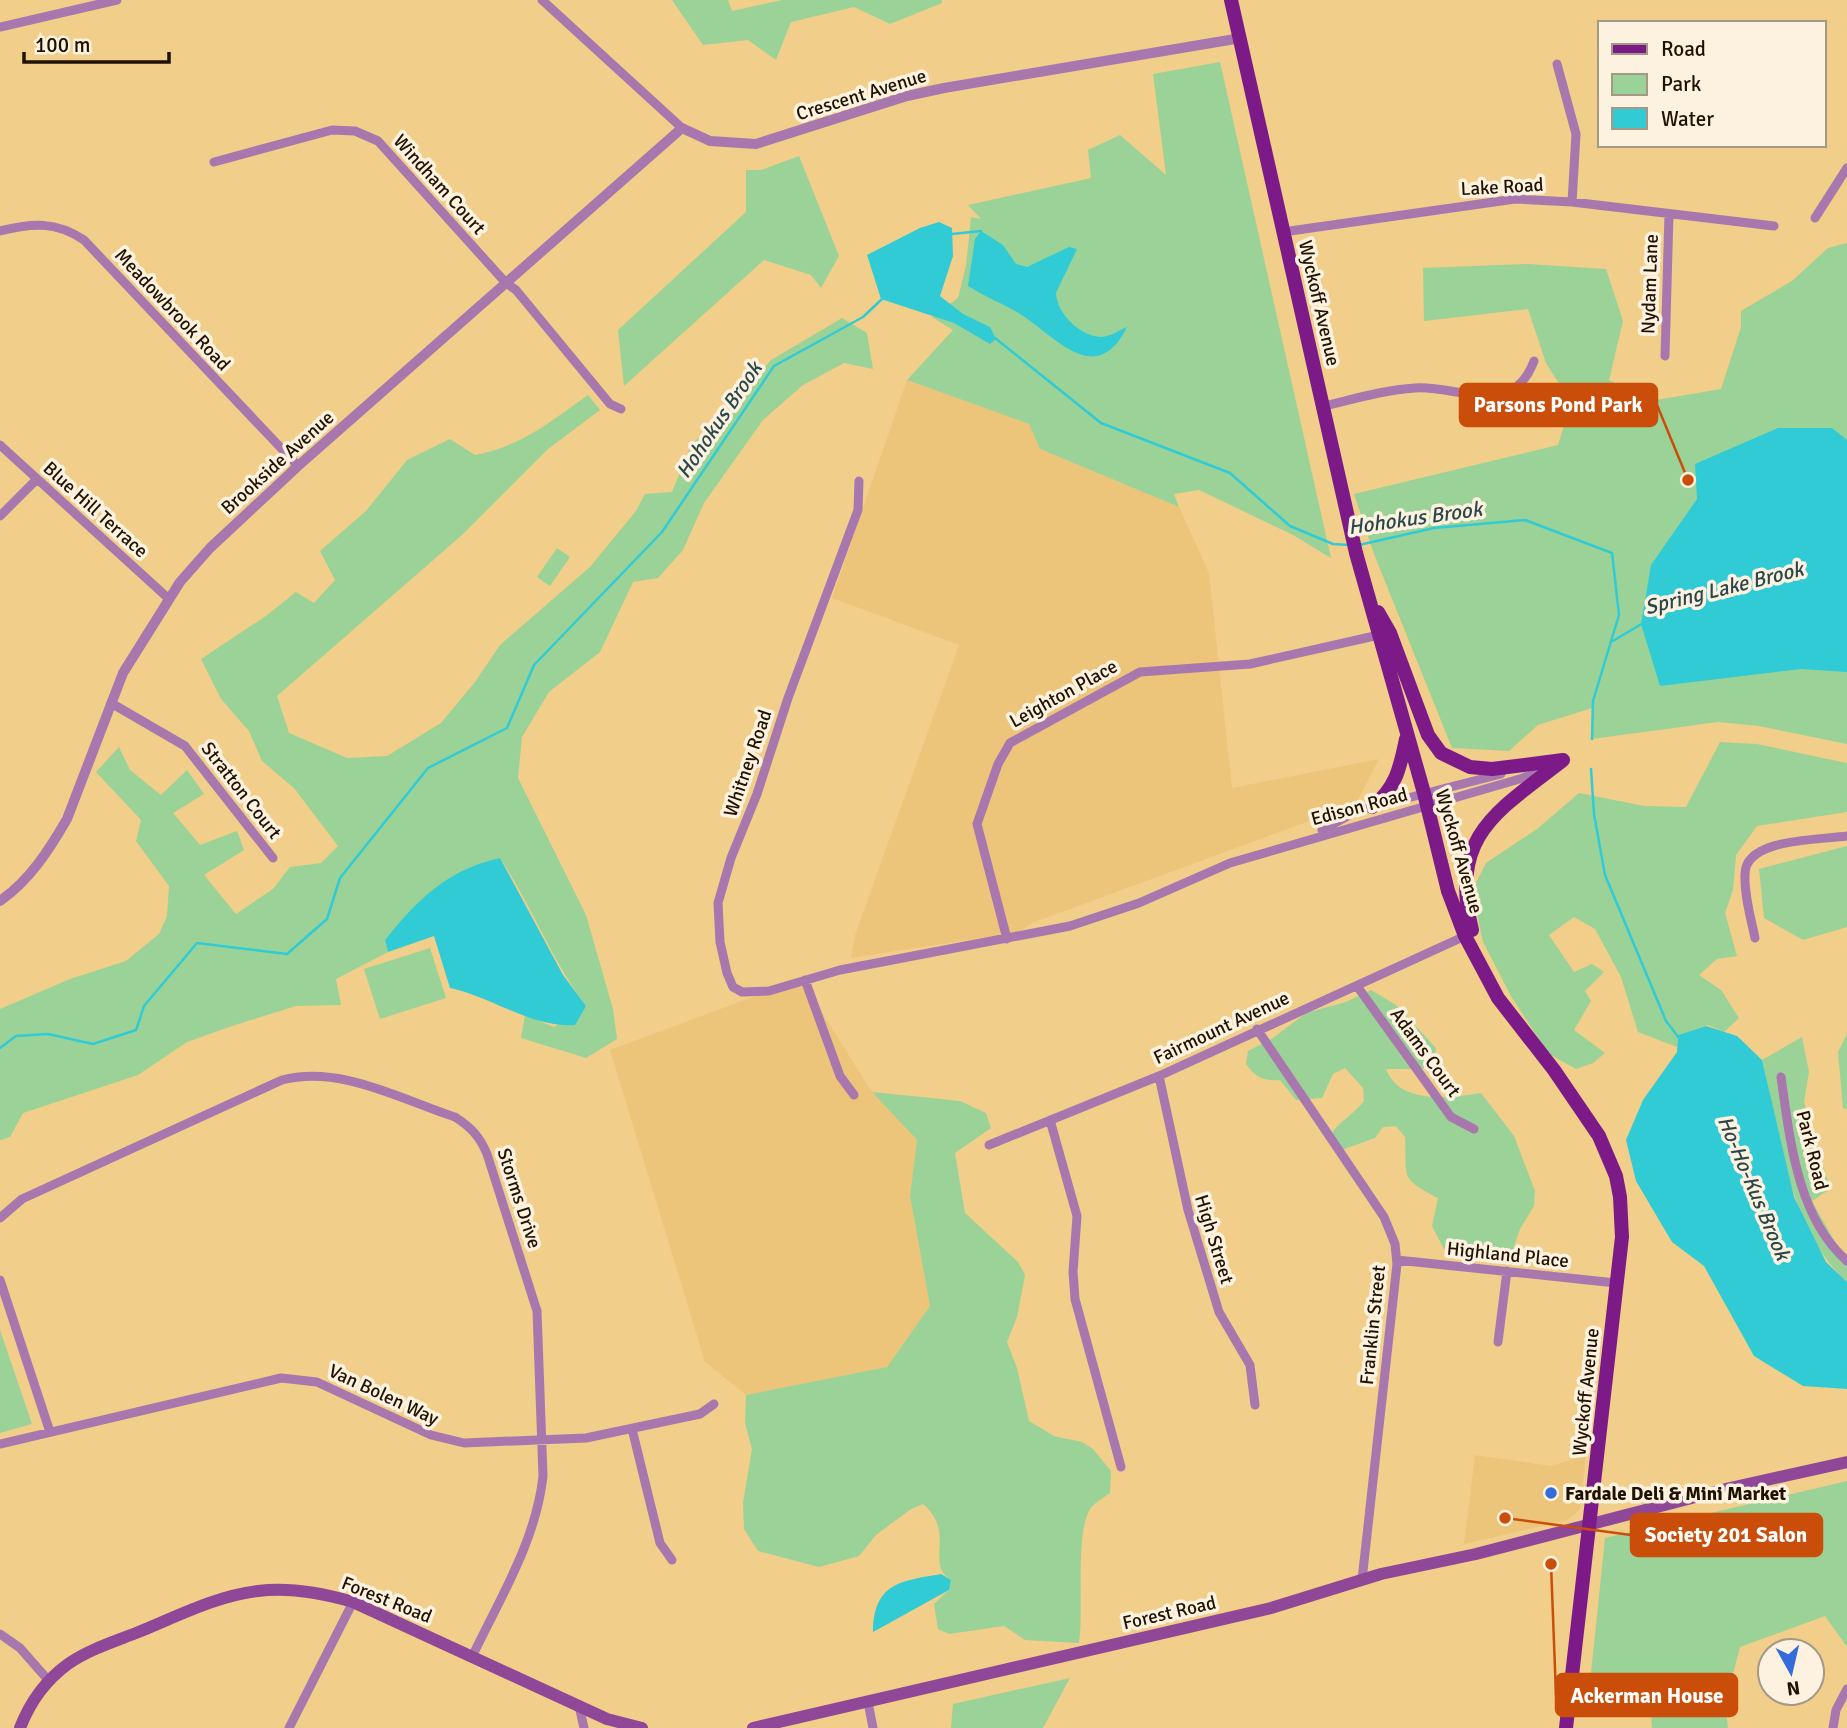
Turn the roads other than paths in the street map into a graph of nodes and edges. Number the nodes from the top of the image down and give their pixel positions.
1 (117, 0) edge
2 (542, 0) edge
3 (1231, 0) edge
4 (0, 27) edge
5 (1241, 38) junction
6 (1557, 64) dead end
7 (682, 128) junction
8 (214, 162) dead end
9 (1847, 168) edge
10 (1573, 202) junction
11 (1669, 214) junction
12 (1815, 218) dead end
13 (1774, 226) dead end
14 (0, 231) edge
15 (1283, 232) junction
16 (506, 283) junction
17 (1665, 356) dead end
18 (1534, 361) dead end
19 (1324, 405) junction
20 (621, 409) dead end
21 (0, 445) edge
22 (298, 466) junction
23 (37, 479) junction
24 (859, 481) dead end
25 (0, 516) edge
26 (1368, 592) junction
27 (169, 600) junction
28 (1379, 635) junction
29 (111, 703) junction
30 (1407, 734) junction
31 (1563, 760) junction
32 (1425, 800) junction
33 (1372, 807) junction
34 (1847, 836) edge
35 (1305, 839) junction
36 (273, 858) dead end
37 (0, 901) edge
38 (1465, 936) junction
39 (1755, 938) dead end
40 (1007, 939) junction
41 (1480, 965) junction
42 (805, 980) junction
43 (1357, 986) junction
44 (1257, 1029) junction
45 (1159, 1076) junction
46 (1781, 1077) dead end
47 (855, 1095) dead end
48 (1050, 1120) junction
49 (1474, 1129) dead end
50 (989, 1145) dead end
51 (0, 1218) edge
52 (1396, 1260) junction
53 (1847, 1261) edge
54 (1507, 1271) junction
55 (0, 1280) edge
56 (1616, 1283) junction
57 (1498, 1342) dead end
58 (713, 1404) dead end
59 (1255, 1405) dead end
60 (632, 1429) junction
61 (50, 1432) junction
62 (542, 1440) junction
63 (0, 1444) edge
64 (1847, 1462) edge
65 (1121, 1467) dead end
66 (1591, 1525) junction
67 (672, 1560) dead end
68 (1362, 1580) junction
69 (353, 1602) junction
70 (0, 1634) edge
71 (472, 1657) junction
72 (49, 1681) junction
73 (1847, 1689) edge
74 (868, 1702) junction
75 (579, 1706) junction
76 (20, 1728) edge
77 (289, 1728) edge
78 (584, 1728) edge
79 (642, 1728) edge
80 (753, 1728) edge
81 (873, 1728) edge
82 (1566, 1728) edge
83 (1833, 1728) edge

1 - 4 street
2 - 7 street, Crescent Avenue
3 - 5 main road, Wyckoff Avenue
5 - 7 street, Crescent Avenue
5 - 15 main road, Wyckoff Avenue
6 - 10 street
7 - 16 street, Brookside Avenue
8 - 16 street, Windham Court
9 - 12 street
10 - 11 street, Lake Road
10 - 15 street, Lake Road
11 - 13 street, Lake Road
11 - 17 street, Nydam Lane
14 - 22 street, Meadowbrook Road
15 - 19 main road, Wyckoff Avenue
16 - 20 street, Windham Court
16 - 22 street, Brookside Avenue
18 - 19 street
19 - 26 main road, Wyckoff Avenue
21 - 23 street, Blue Hill Terrace
22 - 27 street, Brookside Avenue
23 - 25 street
23 - 27 street, Blue Hill Terrace
24 - 42 street, Whitney Road
26 - 28 main road, Wyckoff Avenue
26 - 31 main road
27 - 29 street, Brookside Avenue
28 - 30 main road, Wyckoff Avenue
28 - 40 street, Leighton Place
29 - 36 street, Stratton Court
29 - 37 street, Brookside Avenue
30 - 32 main road, Wyckoff Avenue
30 - 33 main road
31 - 32 street, Edison Road
31 - 41 main road
32 - 33 street, Edison Road
32 - 35 street, Edison Road
32 - 38 main road, Wyckoff Avenue
33 - 35 street, Edison Road
34 - 39 street
35 - 40 street, Edison Road
38 - 41 main road, Wyckoff Avenue
38 - 43 street, Fairmount Avenue
40 - 42 street, Edison Road
41 - 56 main road, Wyckoff Avenue
42 - 47 street
43 - 44 street, Fairmount Avenue
43 - 49 street, Adams Court
44 - 45 street, Fairmount Avenue
44 - 52 street, Franklin Street
45 - 48 street, Fairmount Avenue
45 - 59 street, High Street
46 - 53 street, Park Road
48 - 50 street, Fairmount Avenue
48 - 65 street
51 - 62 street, Storms Drive
52 - 54 street, Highland Place
52 - 68 street, Franklin Street
54 - 56 street, Highland Place
54 - 57 street
55 - 61 street
56 - 66 main road, Wyckoff Avenue
58 - 60 street, Van Bolen Way
60 - 62 street, Van Bolen Way
60 - 67 street
61 - 62 street, Van Bolen Way
61 - 63 street, Van Bolen Way
62 - 71 street, Storms Drive
64 - 66 main road, Forest Road
66 - 68 main road, Forest Road
66 - 82 main road, Wyckoff Avenue
68 - 74 main road, Forest Road
69 - 71 main road, Forest Road
69 - 72 main road, Forest Road
69 - 77 street
70 - 72 street
71 - 75 main road, Forest Road
72 - 76 main road, Forest Road
73 - 83 street
74 - 80 main road, Forest Road
74 - 81 street
75 - 78 street
75 - 79 main road, Forest Road

